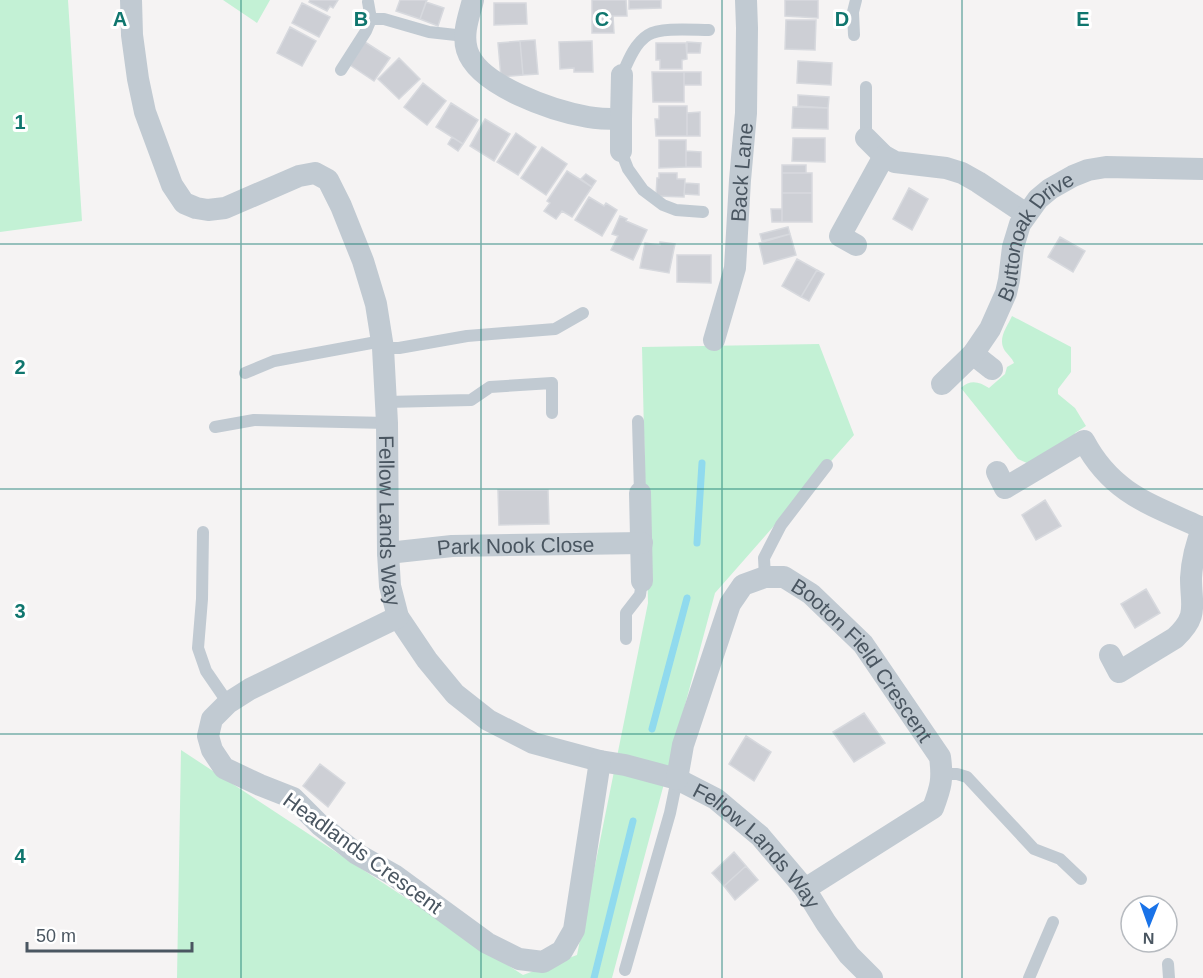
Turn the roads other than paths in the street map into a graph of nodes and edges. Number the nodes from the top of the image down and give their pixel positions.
1 (131, 0) edge
2 (474, 0) edge
3 (746, 0) edge
4 (856, 0) edge
5 (368, 2) dead end
6 (371, 19) junction
7 (709, 30) dead end
8 (854, 35) dead end
9 (465, 36) junction
10 (341, 70) dead end
11 (622, 75) joint
12 (866, 87) dead end
13 (621, 119) junction
14 (866, 138) joint
15 (621, 151) joint
16 (884, 156) junction
17 (1203, 169) edge
18 (703, 212) dead end
19 (1026, 214) junction
20 (856, 245) dead end
21 (583, 313) dead end
22 (714, 340) dead end
23 (382, 345) junction
24 (973, 354) junction
25 (992, 369) dead end
26 (245, 373) dead end
27 (942, 384) dead end
28 (386, 412) junction
29 (552, 413) dead end
30 (638, 421) dead end
31 (215, 427) dead end
32 (827, 465) dead end
33 (997, 472) dead end
34 (639, 493) joint
35 (1203, 528) edge
36 (203, 532) dead end
37 (642, 543) junction
38 (388, 554) junction
39 (765, 577) junction
40 (642, 581) joint
41 (398, 617) junction
42 (1197, 619) edge
43 (626, 639) dead end
44 (1110, 655) dead end
45 (228, 703) junction
46 (600, 761) junction
47 (942, 774) junction
48 (677, 779) junction
49 (1081, 879) dead end
50 (805, 889) junction
51 (1053, 922) dead end
52 (1168, 964) dead end
53 (625, 970) dead end
54 (872, 978) edge
55 (1029, 978) edge
56 (1169, 978) edge

1 - 23 street, Fellow Lands Way
2 - 9 street
3 - 22 street, Back Lane
4 - 8 lane
5 - 6 lane
6 - 9 lane
6 - 10 lane
7 - 11 lane
9 - 13 street
11 - 13 street
12 - 14 lane
13 - 15 street
14 - 16 street
15 - 18 lane
16 - 19 street
16 - 20 street
17 - 19 street, Buttonoak Drive
19 - 24 street, Buttonoak Drive
21 - 23 lane
23 - 26 lane
23 - 28 street, Fellow Lands Way
24 - 25 street
24 - 27 street, Buttonoak Drive
28 - 29 lane
28 - 31 lane
28 - 38 street, Fellow Lands Way
30 - 34 lane
32 - 39 lane
33 - 35 street
34 - 37 street
35 - 42 street
36 - 45 lane
37 - 38 street, Park Nook Close
37 - 40 street
38 - 41 street, Fellow Lands Way
39 - 47 street, Booton Field Crescent
39 - 48 street, Booton Field Crescent
40 - 43 lane
41 - 45 street, Headlands Crescent
41 - 46 street, Fellow Lands Way
42 - 44 street
45 - 46 street, Headlands Crescent
46 - 48 street, Fellow Lands Way
47 - 49 lane
47 - 50 street
48 - 50 street, Fellow Lands Way
48 - 53 lane
50 - 54 street, Fellow Lands Way
51 - 55 lane
52 - 56 lane

